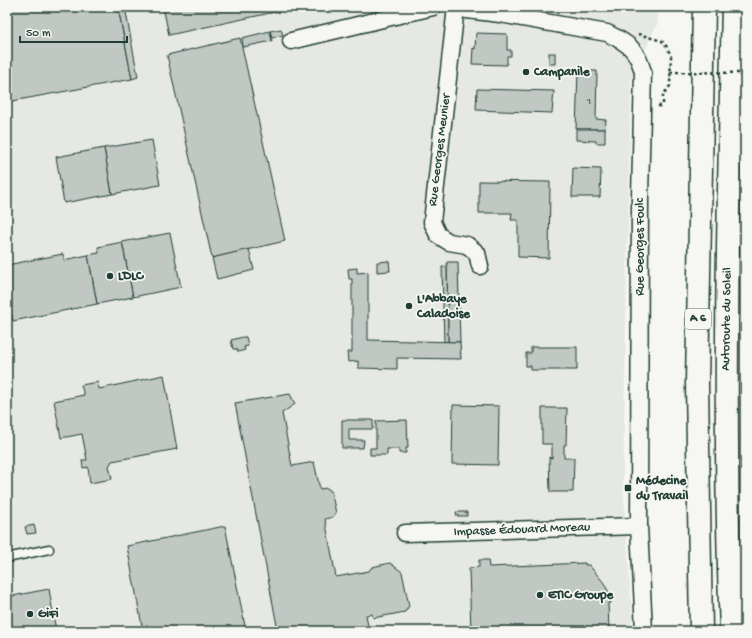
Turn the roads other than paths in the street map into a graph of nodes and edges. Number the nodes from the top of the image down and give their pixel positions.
1 (433, 7) edge
2 (456, 7) edge
3 (704, 7) edge
4 (733, 7) edge
5 (291, 41) dead end
6 (480, 266) dead end
7 (638, 526) junction
8 (406, 533) dead end
9 (49, 549) dead end
10 (7, 558) edge
11 (644, 631) edge
12 (701, 631) edge
13 (731, 631) edge

1 - 5 street
2 - 6 street, Rue Georges Meunier
2 - 7 street, Rue Georges Foulc
3 - 12 highway, A 6
4 - 13 highway, Autoroute du Soleil / A 6
7 - 8 street, Impasse Édouard Moreau
7 - 11 street, Rue Georges Foulc
9 - 10 lane

